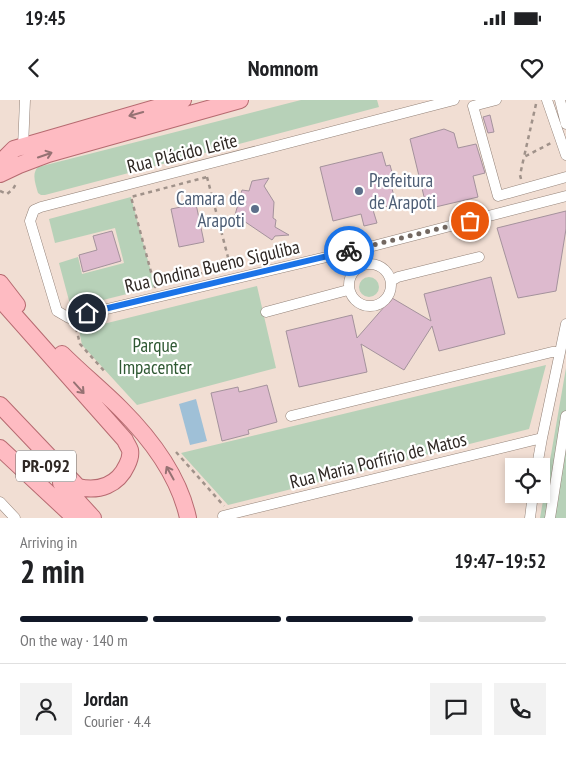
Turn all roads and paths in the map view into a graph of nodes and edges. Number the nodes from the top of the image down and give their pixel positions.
1 (25, 100) edge
2 (183, 100) edge
3 (240, 100) edge
4 (454, 100) edge
5 (496, 100) edge
6 (537, 100) edge
7 (548, 100) edge
8 (560, 100) edge
9 (200, 105) edge
10 (566, 124) edge
11 (560, 140) junction
12 (14, 153) edge
13 (566, 155) edge
14 (524, 157) junction
15 (0, 162) edge
16 (0, 174) edge
17 (566, 177) edge
18 (0, 186) edge
19 (524, 188) junction
20 (566, 196) edge
21 (131, 197) joint
22 (373, 246) junction
23 (346, 252) junction
24 (479, 257) dead end
25 (375, 264) junction
26 (355, 270) junction
27 (391, 281) junction
28 (0, 283) edge
29 (348, 290) junction
30 (0, 299) edge
31 (266, 312) dead end
32 (69, 318) joint
33 (566, 324) edge
34 (560, 352) junction
35 (0, 405) edge
36 (0, 414) edge
37 (291, 416) dead end
38 (566, 416) edge
39 (542, 438) junction
40 (0, 448) edge
41 (538, 458) edge
42 (0, 502) edge
43 (532, 503) edge
44 (224, 517) edge
45 (15, 518) edge
46 (75, 518) edge
47 (93, 518) edge
48 (188, 518) edge
49 (530, 518) edge
50 (550, 518) edge

1 - 12 street
2 -> 12 main road
3 - 9 main road
4 - 32 street, Rua Plácido Leite
5 - 19 street
6 - 14 path
7 - 11 street
8 - 10 street
12 -> 9 main road
11 - 13 street
11 - 14 path
12 - 15 main road
12 - 16 main road
12 - 18 main road
14 - 19 path
17 - 19 street
20 - 22 street, Rua Ondina Bueno Siguliba
21 - 21 path
22 - 23 street, Rua Ondina Bueno Siguliba
22 - 25 street
23 - 26 street
23 - 32 street, Rua Ondina Bueno Siguliba
24 - 27 street
25 - 26 street
25 - 27 street
26 - 29 street
27 - 29 street
48 -> 28 main road
29 - 31 street
30 -> 35 main road
33 - 34 street
34 - 37 street
34 - 39 street
36 - 47 main road, PR-092
38 - 50 street
39 - 41 street
39 - 44 street, Rua Maria Porfírio de Matos
40 - 46 main road
42 - 45 street
43 - 49 street

